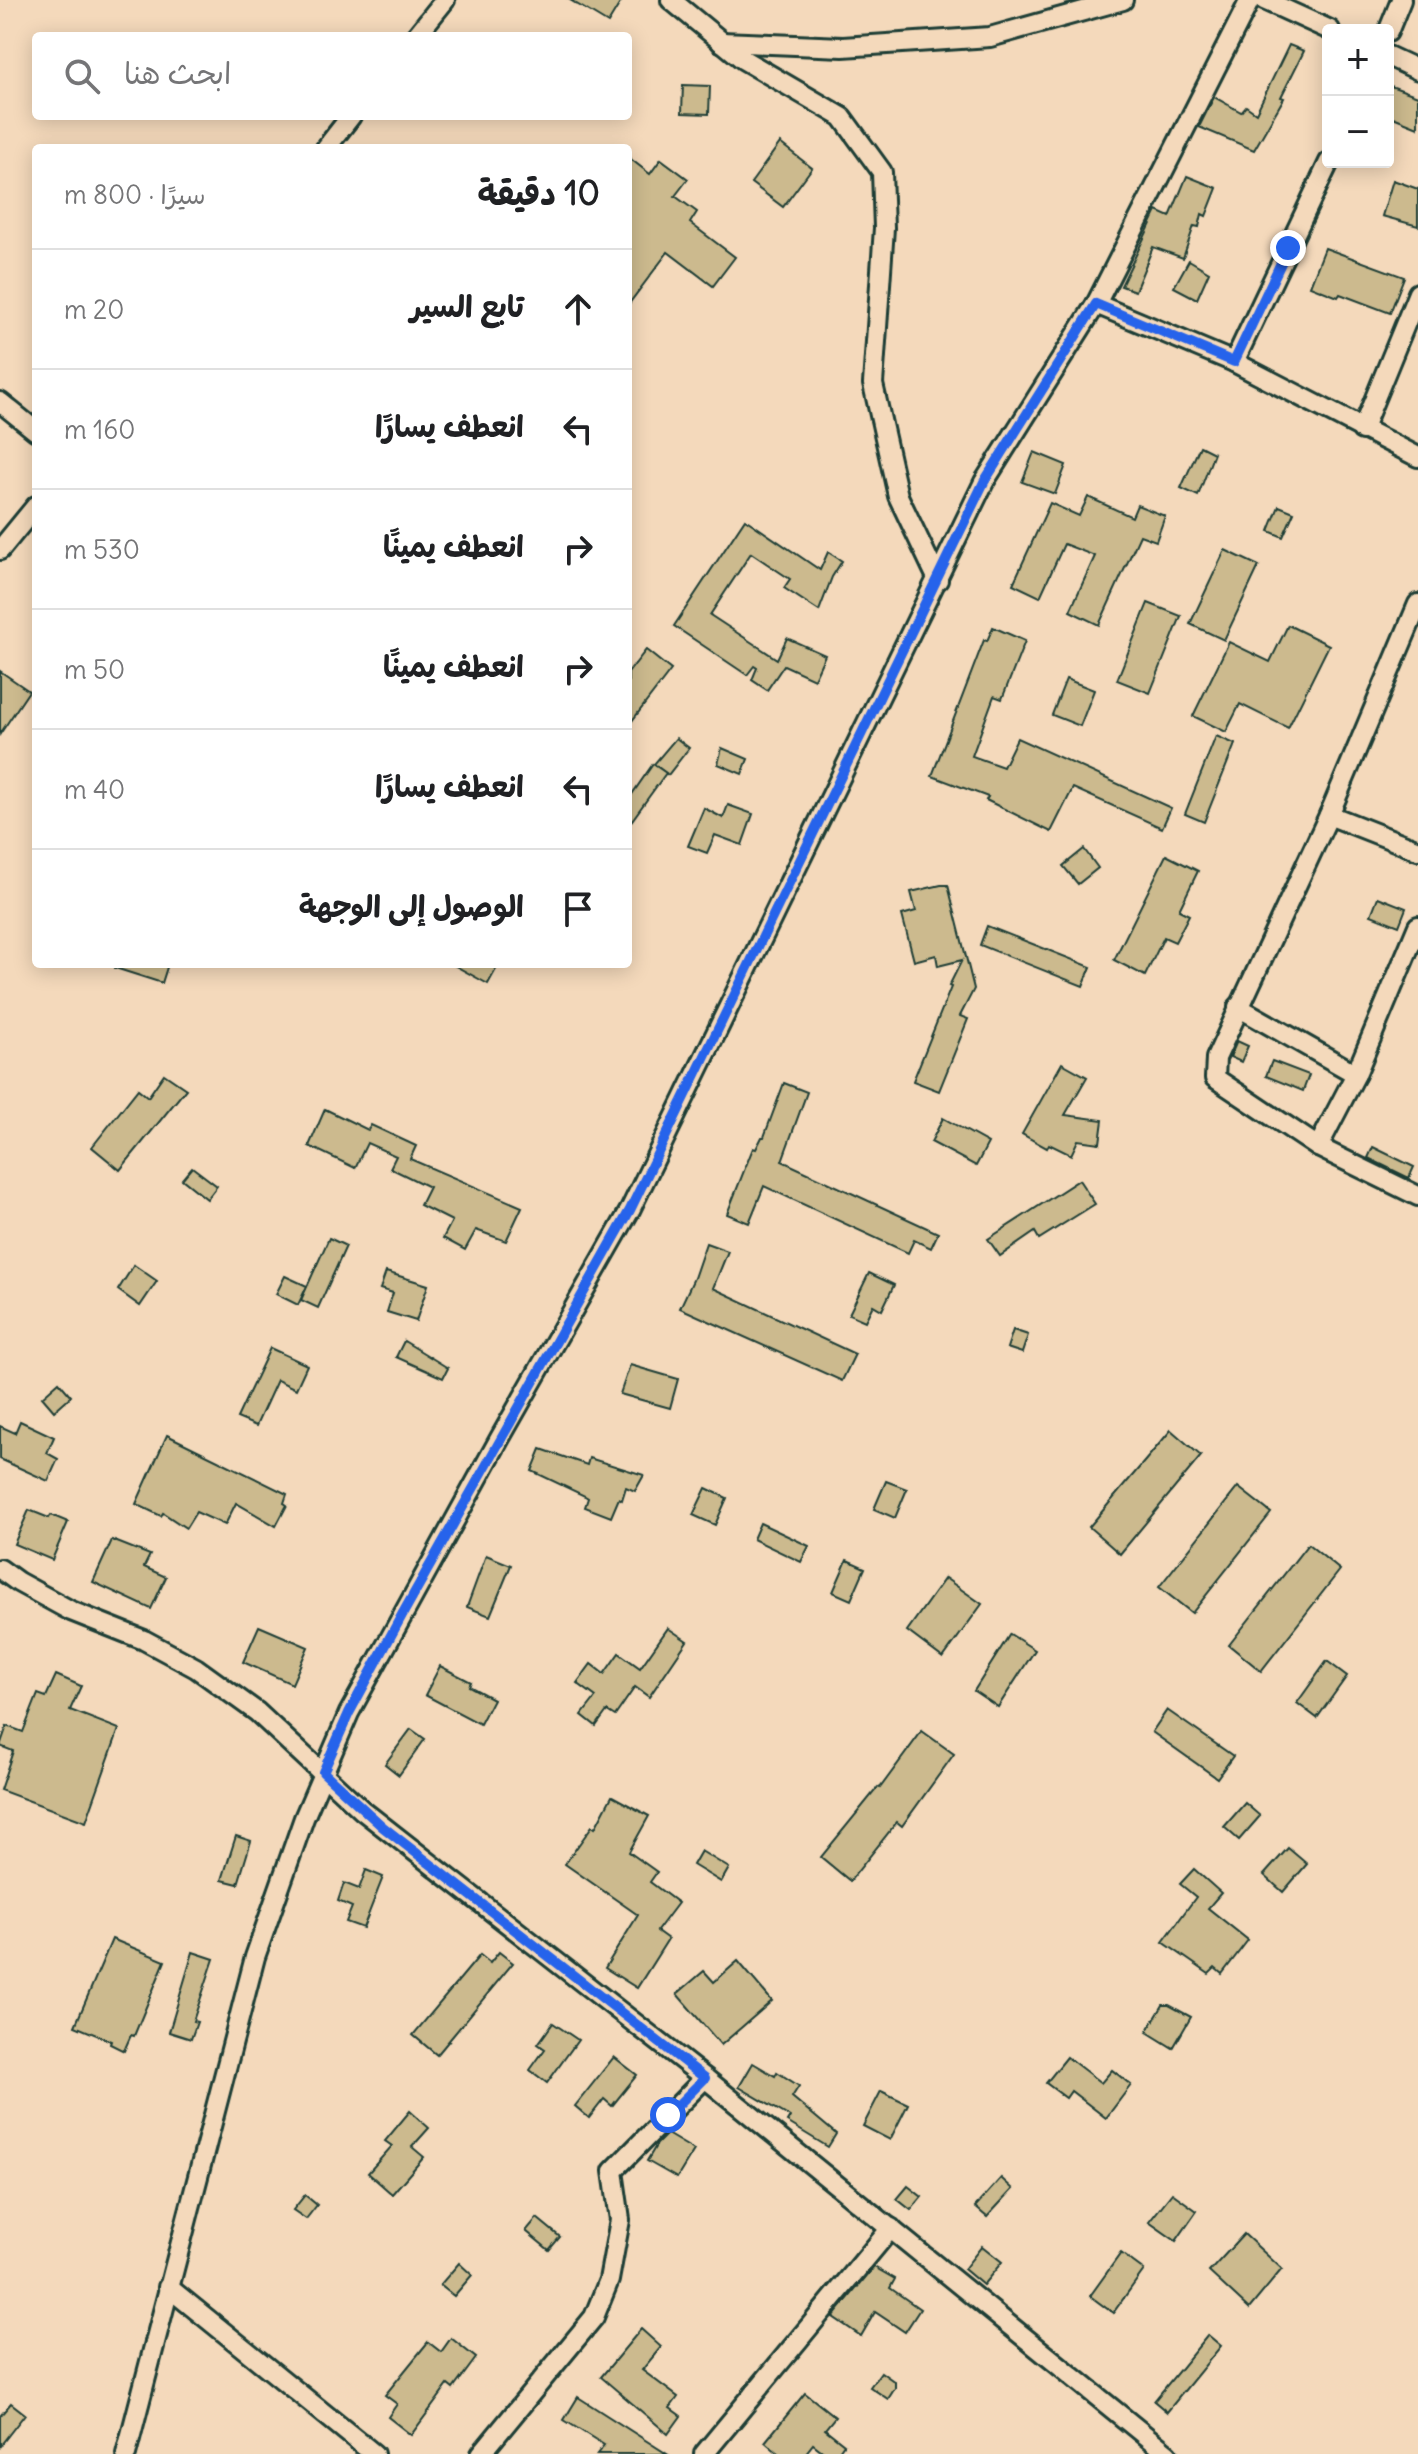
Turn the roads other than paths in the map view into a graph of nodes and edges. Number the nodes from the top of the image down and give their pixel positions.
1 (445, 0) edge
2 (671, 0) edge
3 (1123, 0) edge
4 (1250, 0) edge
5 (1264, 0) edge
6 (1401, 0) edge
7 (1391, 24) edge
8 (1322, 26) edge
9 (419, 32) edge
10 (721, 42) junction
11 (1394, 59) edge
12 (1418, 70) edge
13 (348, 120) edge
14 (329, 144) edge
15 (1326, 168) edge
16 (1418, 293) edge
17 (1096, 304) junction
18 (1234, 362) junction
19 (0, 402) edge
20 (32, 428) edge
21 (1362, 430) junction
22 (1418, 457) edge
23 (32, 511) edge
24 (0, 550) edge
25 (938, 580) junction
26 (1418, 604) edge
27 (1329, 815) junction
28 (1418, 850) edge
29 (1418, 926) edge
30 (1238, 1007) junction
31 (1356, 1074) junction
32 (1318, 1147) junction
33 (1418, 1196) edge
34 (0, 1569) edge
35 (323, 1772) junction
36 (705, 2078) junction
37 (891, 2228) junction
38 (168, 2287) junction
39 (126, 2454) edge
40 (374, 2454) edge
41 (481, 2454) edge
42 (704, 2454) edge
43 (1168, 2454) edge

1 - 9 street
2 - 10 street
3 - 10 street
4 - 17 street
5 - 8 street
6 - 7 street
10 - 25 street
11 - 12 street
13 - 14 street
15 - 18 street
16 - 21 street
17 - 18 street
17 - 25 street
18 - 21 street
19 - 20 street
21 - 22 street
23 - 24 street
25 - 35 street
26 - 27 street
27 - 28 street
27 - 30 street
29 - 31 street
30 - 31 street
30 - 32 street
31 - 32 street
32 - 33 street
34 - 35 street
35 - 36 street
35 - 38 street
36 - 37 street
36 - 41 street
37 - 42 street
37 - 43 street
38 - 39 street
38 - 40 street

